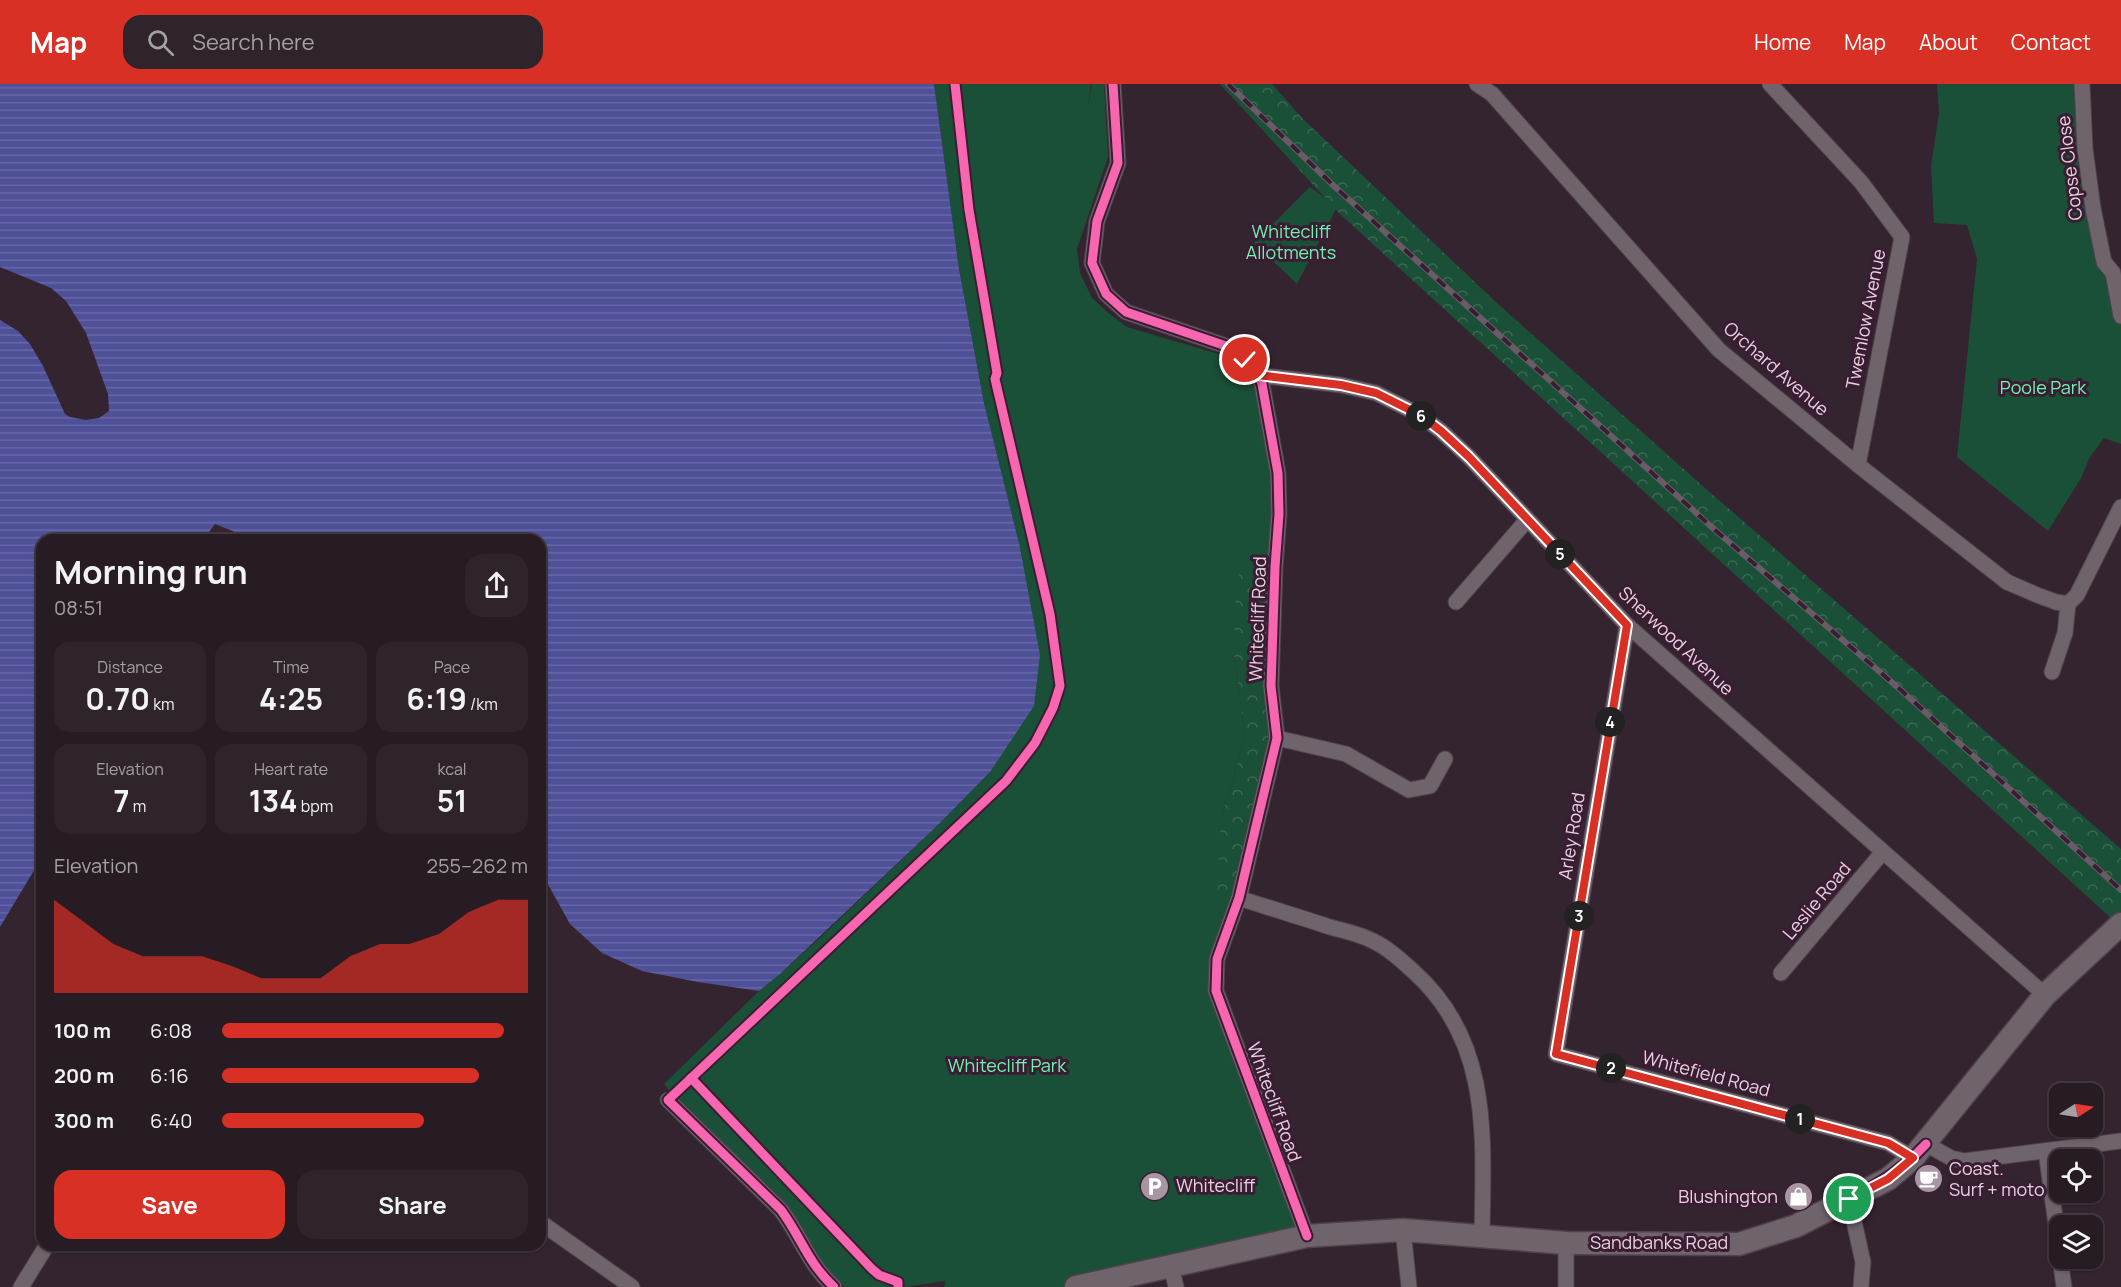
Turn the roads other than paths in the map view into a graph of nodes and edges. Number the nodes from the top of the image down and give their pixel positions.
1 (1113, 84) edge
2 (1477, 84) edge
3 (1770, 84) edge
4 (2082, 84) edge
5 (2121, 316) edge
6 (1258, 375) junction
7 (1858, 465) junction
8 (2121, 507) edge
9 (1527, 520) junction
10 (1456, 602) dead end
11 (2068, 604) junction
12 (1627, 625) junction
13 (2052, 672) dead end
14 (1277, 738) junction
15 (1444, 759) dead end
16 (1882, 853) junction
17 (1239, 898) junction
18 (2121, 924) edge
19 (1781, 974) dead end
20 (2045, 995) junction
21 (1556, 1054) joint
22 (668, 1100) dead end
23 (2121, 1141) edge
24 (1920, 1151) junction
25 (2046, 1151) junction
26 (1849, 1199) junction
27 (2055, 1215) edge
28 (546, 1226) edge
29 (1403, 1230) junction
30 (1307, 1236) junction
31 (1482, 1237) junction
32 (1566, 1243) junction
33 (42, 1251) edge
34 (1171, 1265) junction
35 (2062, 1269) edge
36 (21, 1287) edge
37 (632, 1287) edge
38 (834, 1287) edge
39 (1076, 1287) edge
40 (1176, 1287) edge
41 (1409, 1287) edge
42 (1566, 1287) edge
43 (1861, 1287) edge
44 (2064, 1287) edge

1 - 6 street, Whitecliff Road
2 - 7 street, Orchard Avenue
3 - 7 street, Twemlow Avenue
4 - 5 street, Copse Close
6 - 9 street, Sherwood Avenue
6 - 14 street, Whitecliff Road
7 - 11 street, Orchard Avenue
8 - 11 street
9 - 10 street
9 - 12 street, Sherwood Avenue
11 - 13 street
12 - 16 street, Sherwood Avenue
12 - 21 street, Arley Road
14 - 15 street
14 - 17 street, Whitecliff Road
16 - 19 street, Leslie Road
16 - 20 street, Sherwood Avenue
17 - 30 street, Whitecliff Road
17 - 31 street
18 - 20 main road, Sandbanks Road
20 - 24 main road, Sandbanks Road
21 - 24 street, Whitefield Road
22 - 38 street
23 - 25 street, Whitefield Road
24 - 25 street, Whitefield Road
24 - 26 main road, Sandbanks Road
25 - 27 street
26 - 32 main road, Sandbanks Road
26 - 43 street
28 - 37 street
29 - 30 main road, Sandbanks Road
29 - 31 main road, Sandbanks Road
29 - 41 street
30 - 34 main road, Sandbanks Road
31 - 32 main road, Sandbanks Road
32 - 42 street
33 - 36 street
34 - 39 main road, Sandbanks Road
34 - 40 street
35 - 44 street

